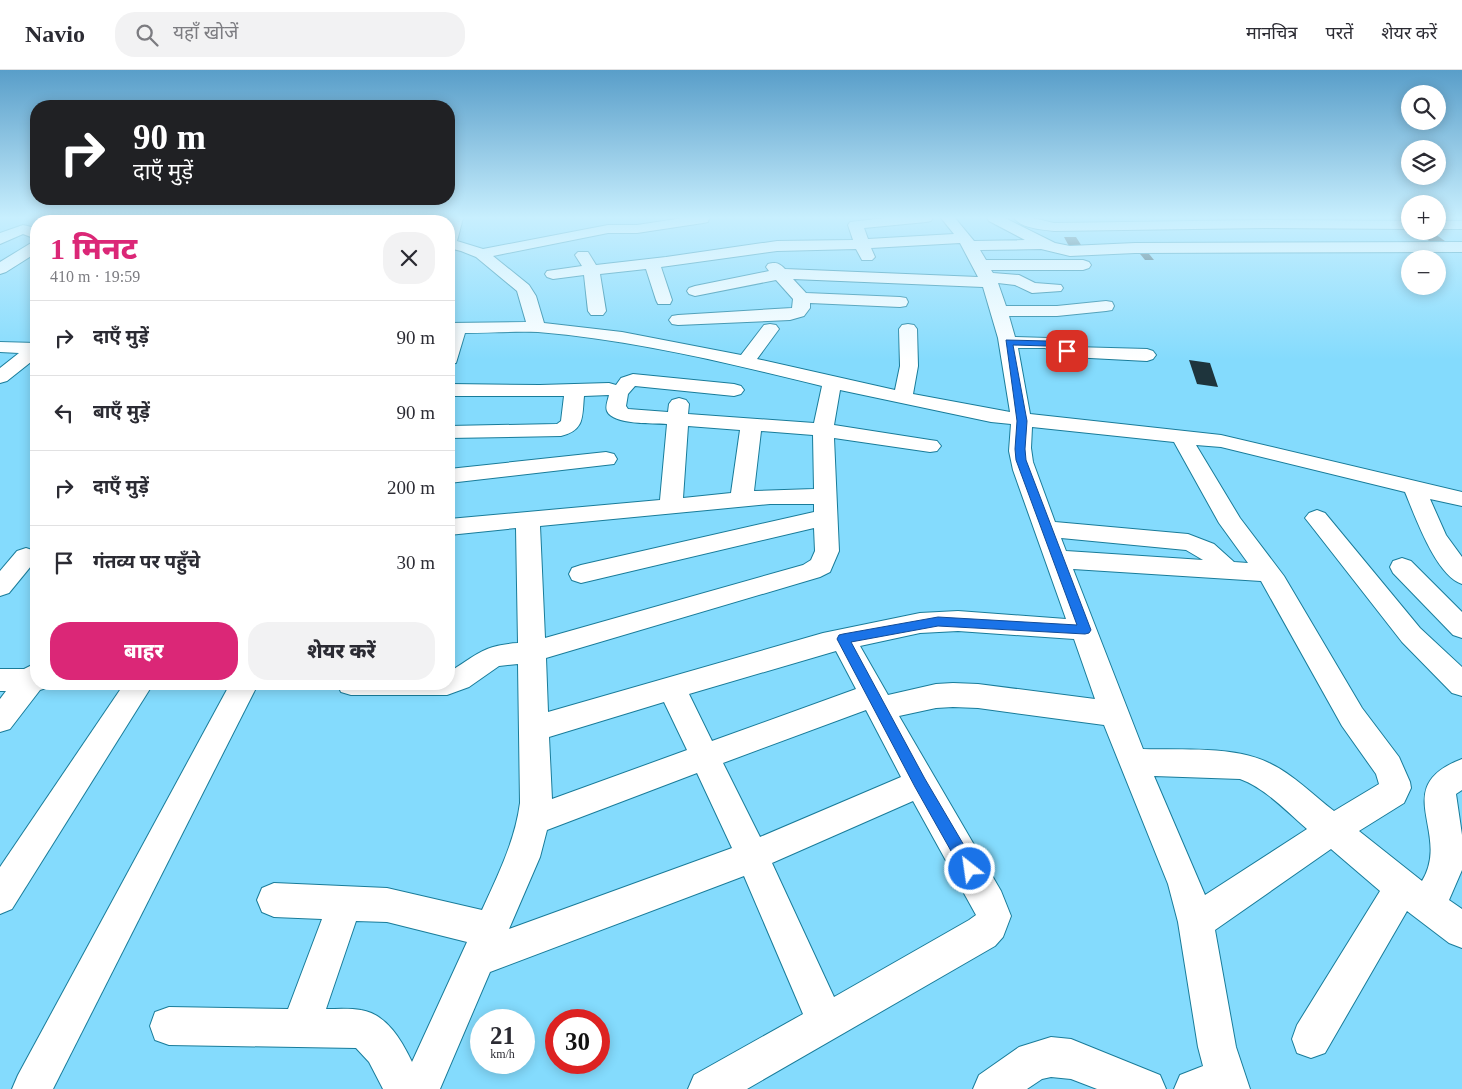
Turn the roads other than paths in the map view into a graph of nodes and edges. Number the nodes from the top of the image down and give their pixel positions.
1 (495, 266) edge
2 (580, 266) edge
3 (588, 266) edge
4 (653, 266) edge
5 (773, 266) edge
6 (980, 266) edge
7 (1080, 266) edge
8 (553, 274) dead end
9 (780, 274) junction
10 (985, 275) junction
11 (1055, 288) dead end
12 (695, 291) dead end
13 (801, 298) junction
14 (664, 300) dead end
15 (900, 302) dead end
16 (1106, 306) dead end
17 (597, 311) dead end
18 (998, 311) junction
19 (678, 320) dead end
20 (536, 327) junction
21 (455, 328) edge
22 (770, 329) dead end
23 (908, 329) dead end
24 (1009, 342) junction
25 (2, 347) edge
26 (30, 348) edge
27 (30, 351) edge
28 (1147, 355) dead end
29 (746, 362) junction
30 (0, 377) edge
31 (832, 383) junction
32 (680, 386) junction
33 (455, 390) edge
34 (575, 390) junction
35 (616, 390) junction
36 (734, 390) dead end
37 (903, 397) junction
38 (677, 419) junction
39 (1022, 421) junction
40 (751, 424) junction
41 (823, 430) junction
42 (455, 432) edge
43 (1182, 438) junction
44 (930, 446) dead end
45 (606, 459) dead end
46 (455, 475) edge
47 (1414, 487) junction
48 (1462, 499) edge
49 (741, 500) junction
50 (671, 506) junction
51 (826, 506) junction
52 (1317, 518) dead end
53 (528, 520) junction
54 (455, 526) edge
55 (1046, 529) junction
56 (26, 557) dead end
57 (1057, 559) junction
58 (1402, 568) dead end
59 (1228, 571) junction
60 (1269, 573) junction
61 (581, 574) dead end
62 (1462, 575) edge
63 (0, 587) edge
64 (1462, 628) edge
65 (1085, 630) junction
66 (843, 639) junction
67 (531, 652) junction
68 (30, 678) edge
69 (0, 680) edge
70 (455, 681) edge
71 (30, 684) edge
72 (1462, 685) edge
73 (672, 688) junction
74 (134, 690) edge
75 (241, 690) edge
76 (877, 702) junction
77 (1115, 714) junction
78 (0, 720) edge
79 (533, 729) junction
80 (704, 756) junction
81 (1133, 762) junction
82 (1462, 773) edge
83 (920, 783) junction
84 (534, 820) junction
85 (1332, 830) junction
86 (752, 856) junction
87 (1414, 896) junction
88 (0, 897) edge
89 (274, 900) dead end
90 (345, 903) junction
91 (1196, 922) junction
92 (1462, 930) edge
93 (484, 945) junction
94 (826, 1023) junction
95 (169, 1026) dead end
96 (300, 1028) junction
97 (1311, 1039) dead end
98 (1217, 1086) edge
99 (32, 1089) edge
100 (403, 1089) edge
101 (420, 1089) edge
102 (708, 1089) edge
103 (993, 1089) edge
104 (1146, 1089) edge

1 - 20 street
2 - 8 street
3 - 17 street
4 - 14 street
5 - 9 street
6 - 10 street
7 - 10 street
9 - 10 street
9 - 12 street
9 - 13 street
10 - 11 street
10 - 18 street
13 - 15 street
13 - 19 street
16 - 18 street
18 - 24 street
20 - 21 street
20 - 29 street
22 - 29 street
23 - 37 street
24 - 28 street
24 - 39 street
25 - 26 street
27 - 30 street
29 - 31 street
31 - 37 street
31 - 41 street
32 - 35 street
32 - 36 street
32 - 38 street
33 - 34 street
34 - 35 street
34 - 42 street
35 - 38 street
37 - 39 street
38 - 40 street
38 - 50 street
39 - 43 street
39 - 55 street
40 - 41 street
40 - 49 street
41 - 44 street
41 - 51 street
43 - 47 street
43 - 60 street
45 - 46 street
47 - 48 street
47 - 62 street
49 - 50 street
49 - 51 street
50 - 53 street
51 - 61 street
51 - 67 street
52 - 72 street
53 - 54 street
53 - 67 street
55 - 57 street
55 - 59 street
56 - 63 street
57 - 59 street
57 - 65 street
58 - 64 street
59 - 60 street
60 - 85 street
65 - 66 street
65 - 77 street
66 - 73 street
66 - 76 street
67 - 70 street
67 - 79 street
68 - 69 street
71 - 78 street
73 - 79 street
73 - 80 street
74 - 88 street
75 - 99 street
76 - 77 street
76 - 80 street
76 - 83 street
77 - 81 street
79 - 84 street
80 - 84 street
80 - 86 street
81 - 85 street
81 - 91 street
82 - 87 street
83 - 86 street
83 - 94 street
84 - 93 street
85 - 87 street
85 - 91 street
86 - 93 street
86 - 94 street
87 - 92 street
87 - 97 street
89 - 90 street
90 - 93 street
90 - 96 street
91 - 98 street
93 - 101 street
94 - 102 street
95 - 96 street
96 - 100 street
103 - 104 street

